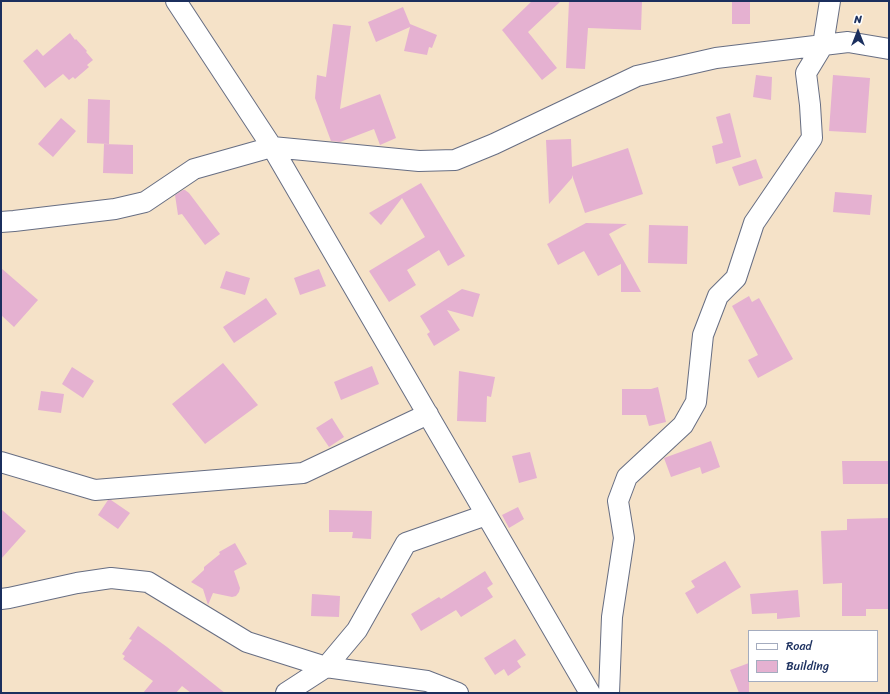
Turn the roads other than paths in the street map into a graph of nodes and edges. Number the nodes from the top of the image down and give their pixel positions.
1 (176, 1) edge
2 (830, 1) edge
3 (823, 45) junction
4 (889, 49) edge
5 (272, 147) junction
6 (1, 222) edge
7 (428, 414) junction
8 (1, 462) edge
9 (486, 515) junction
10 (1, 599) edge
11 (326, 667) junction
12 (286, 693) edge
13 (458, 693) edge
14 (590, 693) edge
15 (609, 693) edge

1 - 5 street
2 - 3 street
3 - 4 street
3 - 5 street
3 - 15 street
5 - 6 street
5 - 7 street
7 - 8 street
7 - 9 street
9 - 11 street
9 - 14 street
10 - 11 street
11 - 12 street
11 - 13 street

